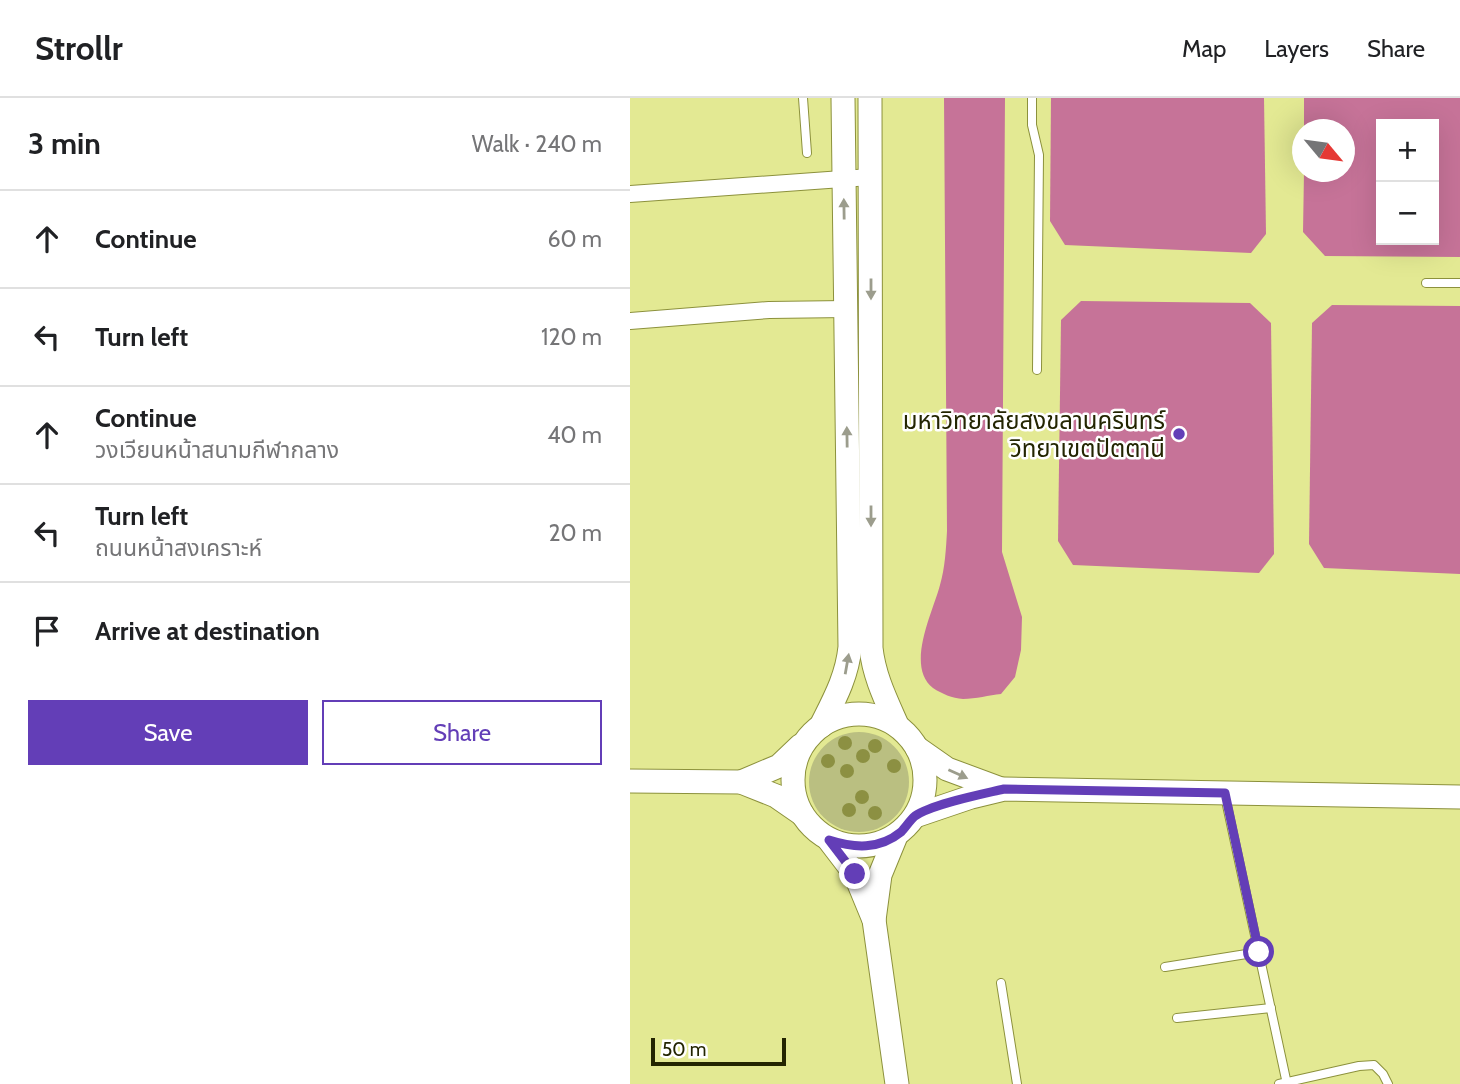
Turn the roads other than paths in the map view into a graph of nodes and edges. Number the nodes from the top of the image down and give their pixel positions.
1 (803, 98) edge
2 (843, 98) edge
3 (870, 98) edge
4 (1032, 98) edge
5 (807, 153) dead end
6 (870, 177) junction
7 (844, 180) junction
8 (630, 194) edge
9 (1426, 283) dead end
10 (1460, 283) edge
11 (846, 309) junction
12 (630, 321) edge
13 (1037, 370) dead end
14 (897, 725) junction
15 (814, 733) junction
16 (917, 748) junction
17 (630, 781) edge
18 (741, 782) junction
19 (1004, 789) junction
20 (1225, 793) junction
21 (1460, 797) edge
22 (802, 814) junction
23 (915, 816) junction
24 (896, 836) junction
25 (829, 840) junction
26 (874, 920) junction
27 (1259, 952) junction
28 (1166, 967) dead end
29 (1001, 983) dead end
30 (1271, 1008) junction
31 (1177, 1018) dead end
32 (897, 1084) edge
33 (1017, 1084) edge
34 (1284, 1084) edge
35 (1388, 1084) edge

1 - 5 lane
2 - 7 main road
3 - 6 main road
4 - 13 lane
6 - 7 street
6 -> 14 main road
7 - 8 street
11 -> 7 main road
9 - 10 lane
11 - 12 street
15 -> 11 main road
14 - 15 main road
14 - 16 main road
15 - 18 main road
15 - 22 main road
16 -> 19 main road
16 - 23 main road
17 - 18 main road
18 - 22 main road
19 - 20 main road
19 - 23 main road
20 - 21 main road
20 - 27 lane
22 - 25 main road
23 - 24 main road
24 - 25 main road
24 - 26 main road
25 - 26 main road
26 - 32 main road
27 - 28 lane
27 - 30 lane
29 - 33 lane
30 - 31 lane
30 - 34 lane
34 - 35 lane

